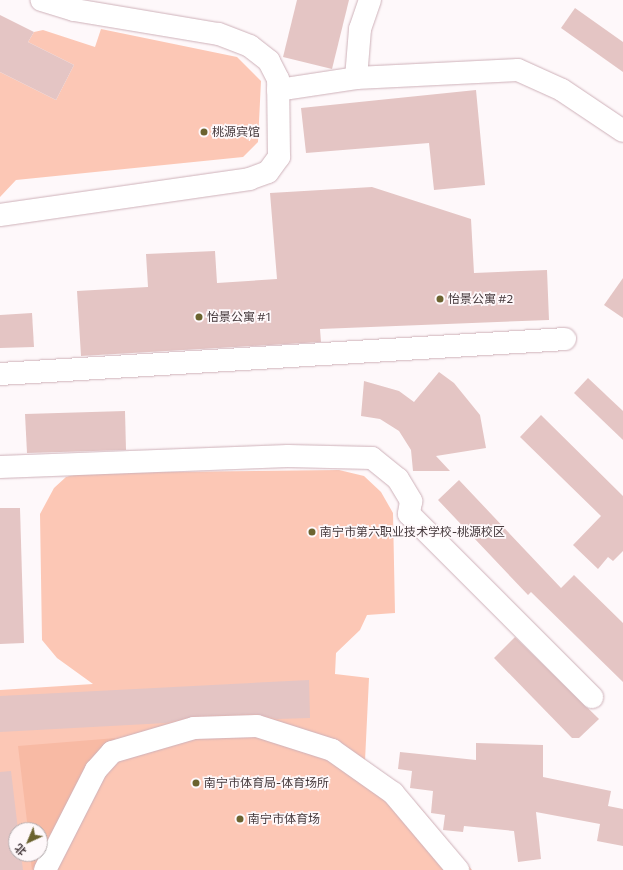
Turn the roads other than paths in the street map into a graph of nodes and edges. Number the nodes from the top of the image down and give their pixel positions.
1 (42, 0) edge
2 (370, 0) edge
3 (356, 78) junction
4 (278, 90) junction
5 (623, 131) edge
6 (0, 215) edge
7 (564, 339) dead end
8 (0, 374) edge
9 (0, 467) edge
10 (592, 697) dead end
11 (44, 870) edge
12 (458, 870) edge

1 - 4 street
2 - 3 street
3 - 4 street
3 - 5 street
4 - 6 street
7 - 8 street
9 - 10 street
11 - 12 street

